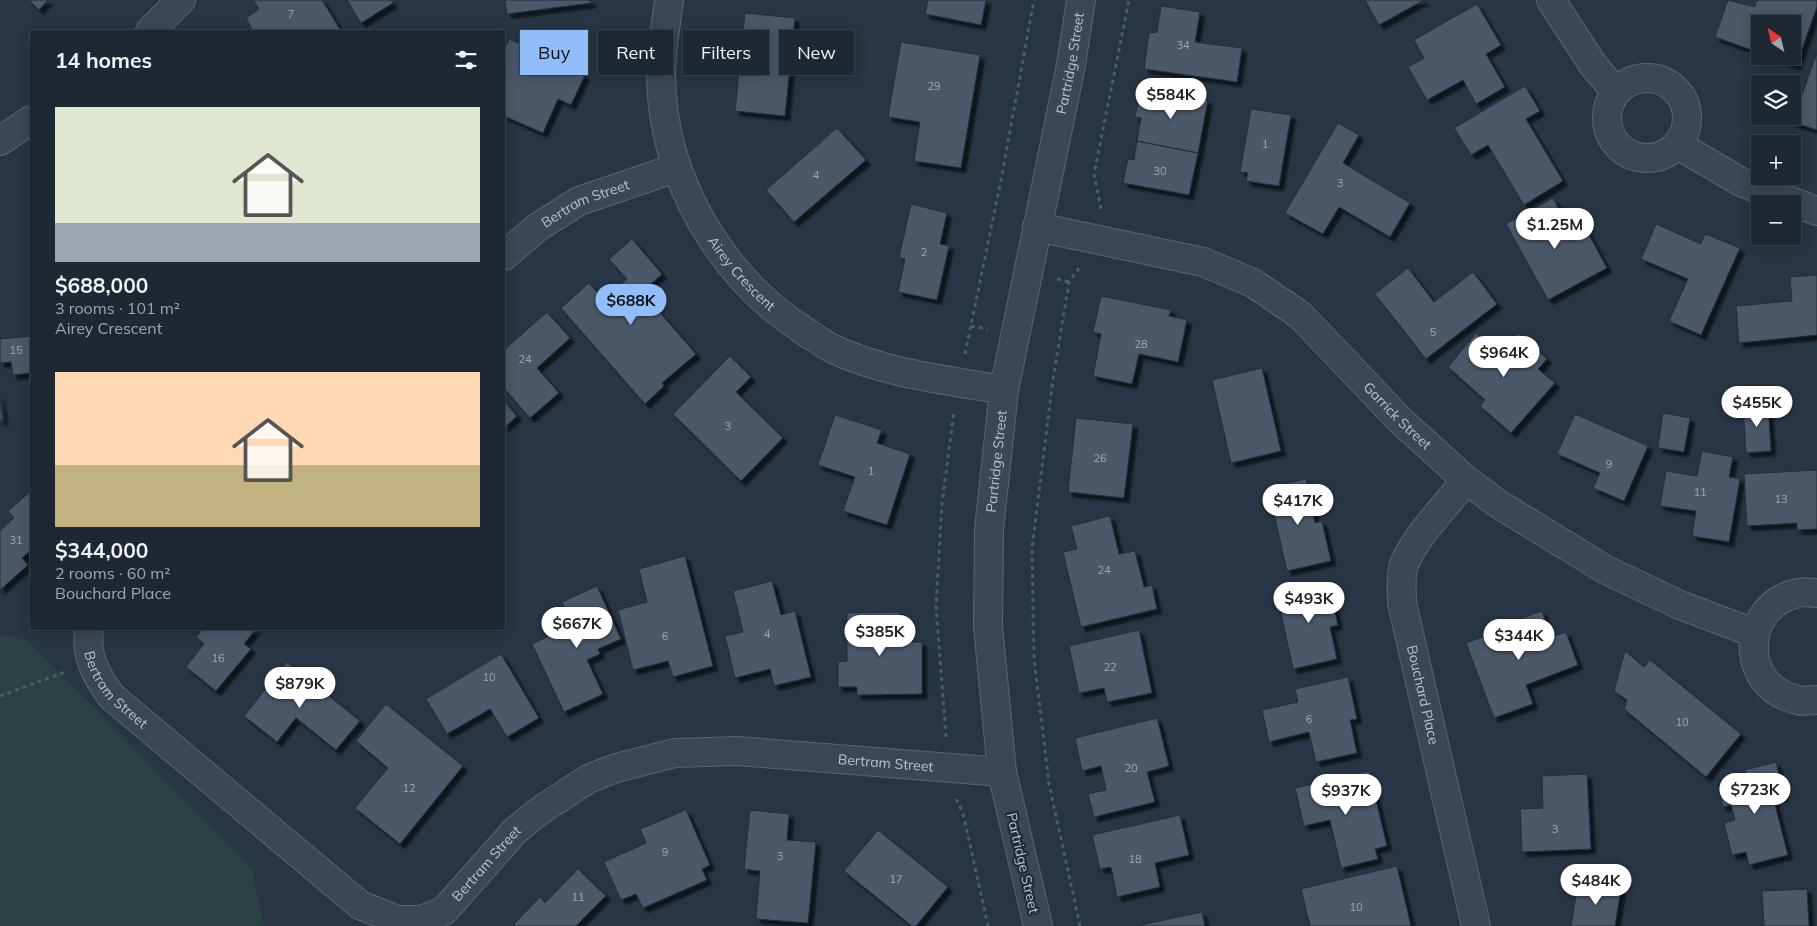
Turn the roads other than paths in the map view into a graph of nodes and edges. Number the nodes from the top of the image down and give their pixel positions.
1 (181, 0) edge
2 (669, 0) edge
3 (1081, 0) edge
4 (1551, 0) edge
5 (151, 30) edge
6 (1616, 92) junction
7 (30, 121) edge
8 (0, 141) edge
9 (1678, 145) junction
10 (676, 168) junction
11 (1817, 210) edge
12 (1038, 227) junction
13 (505, 255) edge
14 (1004, 390) junction
15 (1466, 480) junction
16 (1817, 593) edge
17 (89, 630) edge
18 (1754, 633) junction
19 (1817, 700) edge
20 (1002, 772) junction
21 (1038, 926) edge
22 (1476, 926) edge

1 - 5 street
2 - 10 street, Airey Crescent
3 - 12 street, Partridge Street
4 - 6 street
6 - 9 street
6 - 9 street
7 - 8 street
9 - 11 street
10 - 13 street, Bertram Street
10 - 14 street, Airey Crescent
12 - 14 street, Partridge Street
12 - 15 street, Garrick Street
14 - 20 street, Partridge Street
15 - 18 street, Garrick Street
15 - 22 street, Bouchard Place
16 - 18 street
17 - 20 street, Bertram Street
18 - 19 street
20 - 21 street, Partridge Street

